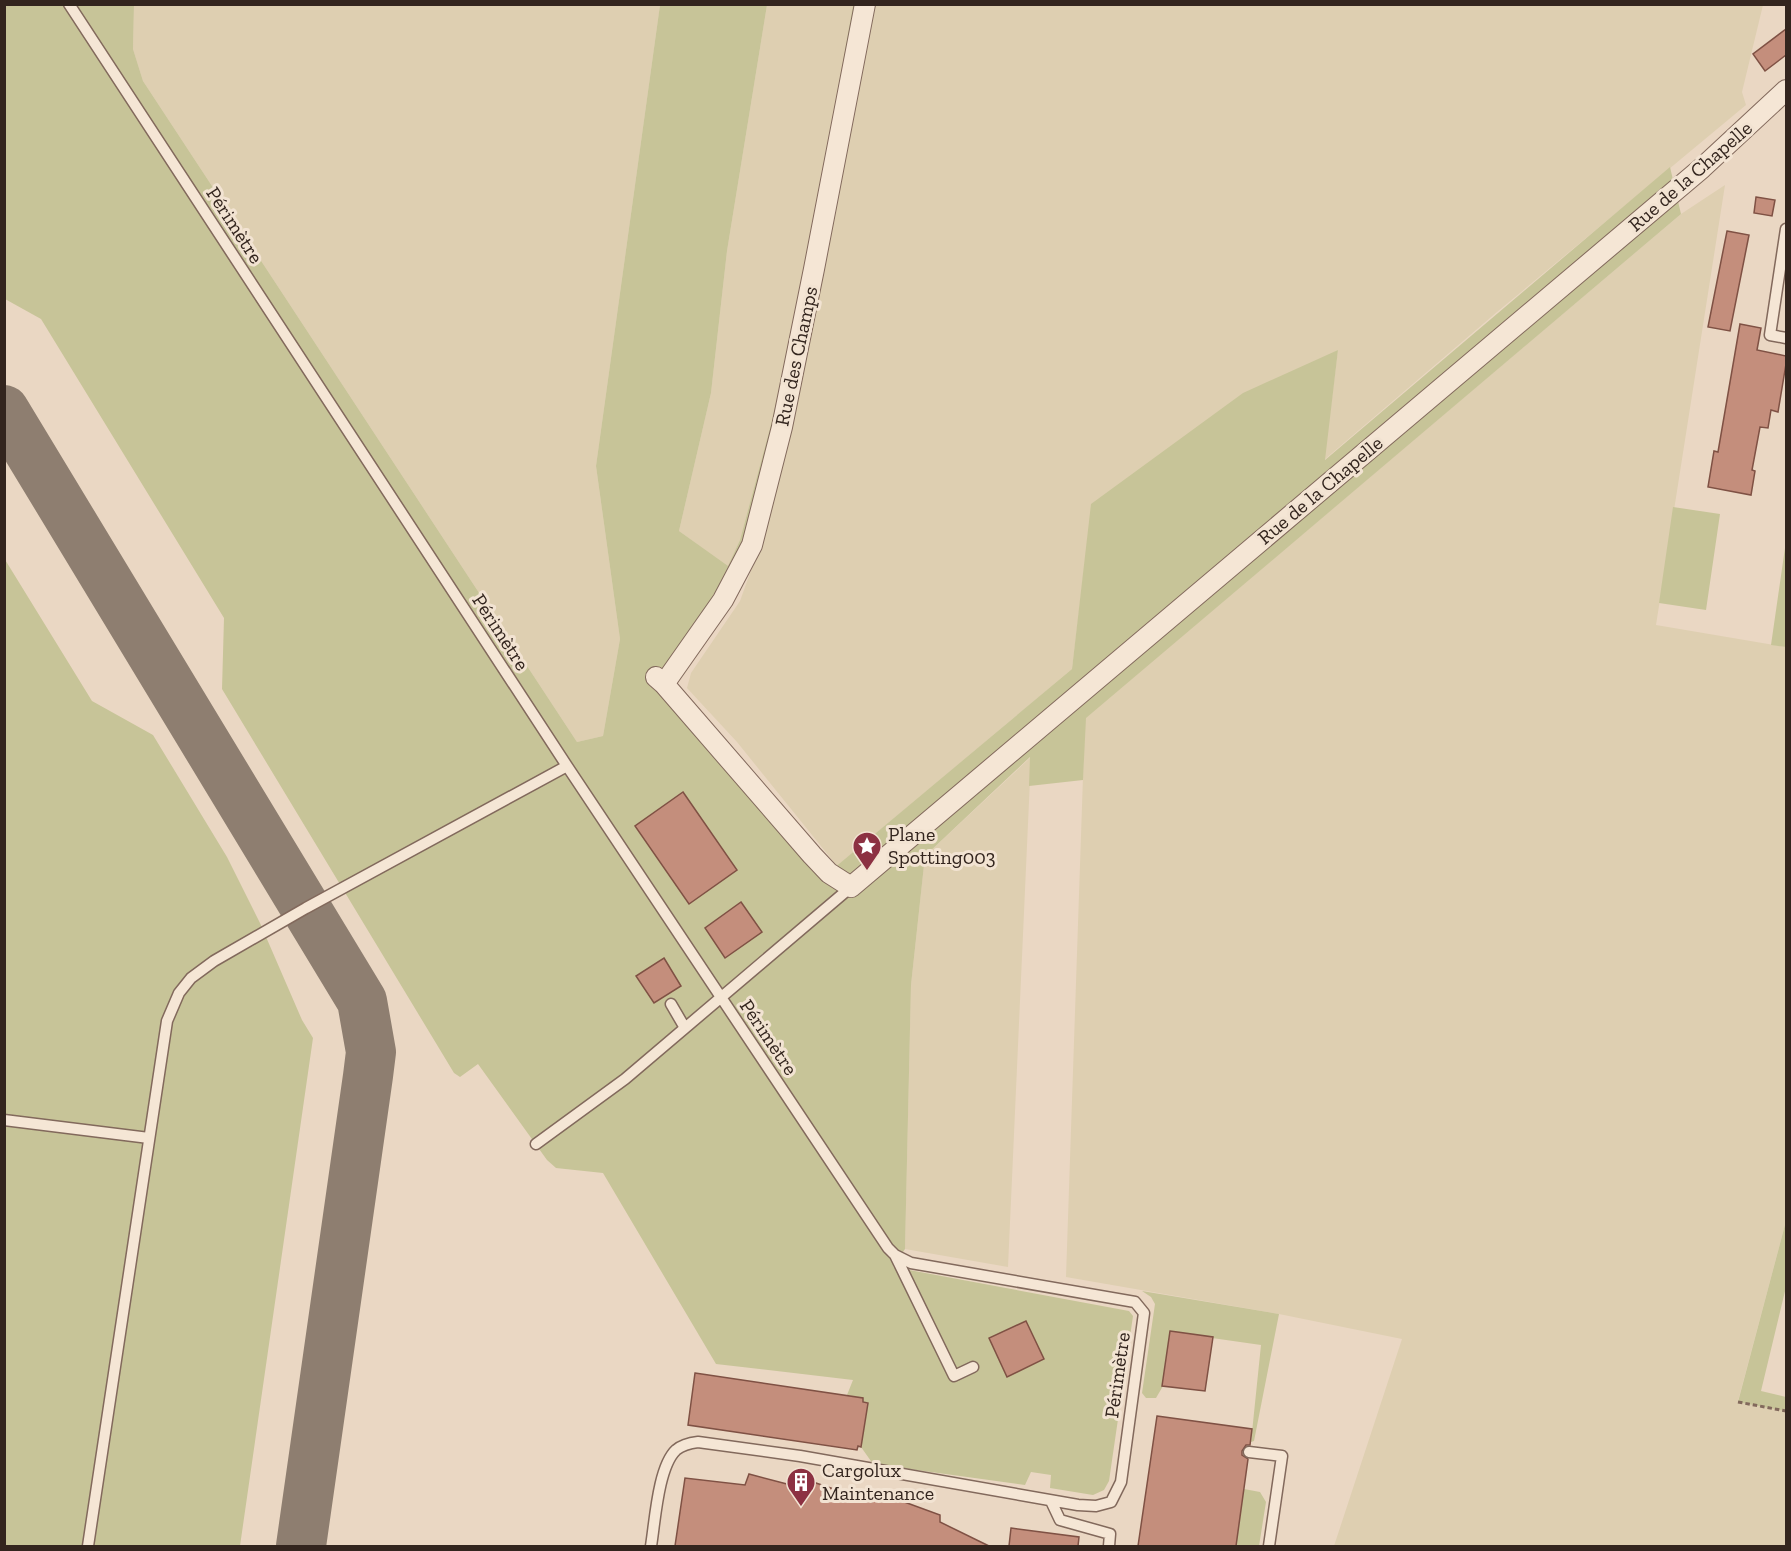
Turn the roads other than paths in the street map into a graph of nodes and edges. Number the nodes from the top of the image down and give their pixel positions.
1 (69, 4) edge
2 (865, 4) edge
3 (1784, 97) edge
4 (1786, 229) edge
5 (1786, 338) edge
6 (567, 766) junction
7 (850, 887) junction
8 (721, 997) junction
9 (671, 1004) dead end
10 (685, 1028) junction
11 (4, 1120) edge
12 (149, 1138) junction
13 (536, 1144) dead end
14 (895, 1255) junction
15 (973, 1367) dead end
16 (1249, 1452) dead end
17 (1051, 1501) junction
18 (88, 1546) edge
19 (651, 1546) edge
20 (1108, 1546) edge
21 (1269, 1546) edge

1 - 6 lane, Périmètre
2 - 7 street, Rue des Champs
3 - 7 street, Rue de la Chapelle
4 - 5 lane
6 - 8 lane, Périmètre
6 - 12 lane
7 - 8 lane
8 - 10 lane
8 - 14 lane, Périmètre
9 - 10 lane
10 - 13 lane
11 - 12 lane
12 - 18 lane
14 - 15 lane
14 - 17 lane, Périmètre
16 - 21 lane
17 - 19 lane, Périmètre
17 - 20 lane

